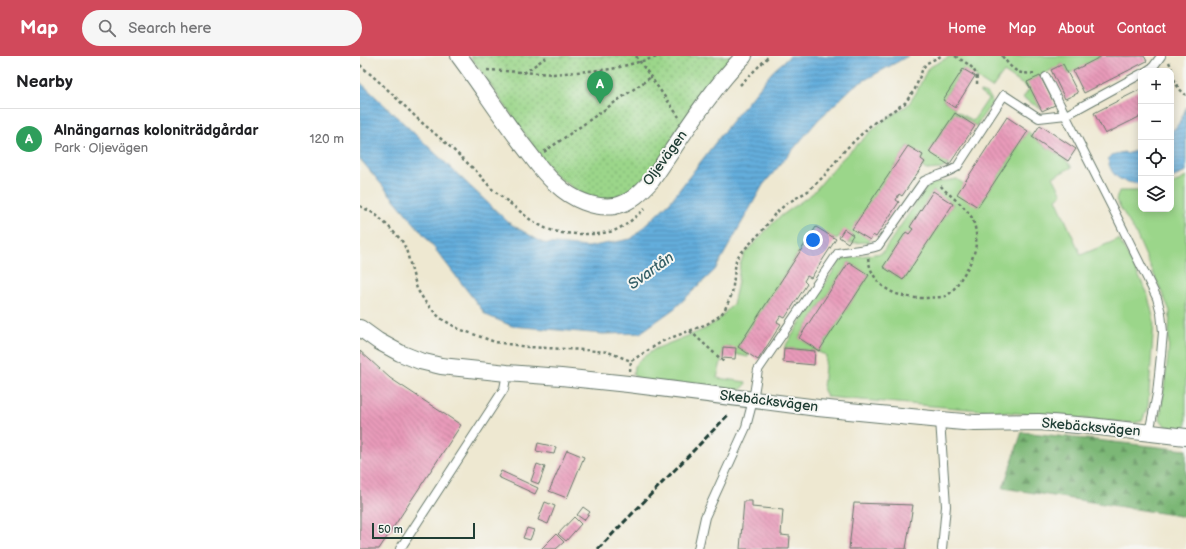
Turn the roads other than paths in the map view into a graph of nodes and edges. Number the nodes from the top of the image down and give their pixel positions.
1 (460, 56) edge
2 (744, 56) edge
3 (1161, 56) edge
4 (1151, 68) edge
5 (1138, 76) edge
6 (1046, 77) road end
7 (1066, 115) junction
8 (360, 328) edge
9 (507, 374) junction
10 (753, 400) junction
11 (940, 420) junction
12 (1150, 433) junction
13 (1186, 437) edge
14 (400, 549) edge
15 (698, 549) edge
16 (942, 549) edge

1 - 2 street, Oljevägen
3 - 4 lane
5 - 7 lane
6 - 7 lane
7 - 10 lane
7 - 12 lane
8 - 9 street, Skebäcksvägen
9 - 10 street, Skebäcksvägen
9 - 14 lane
10 - 11 street, Skebäcksvägen
10 - 15 lane
11 - 12 street, Skebäcksvägen
11 - 16 lane
12 - 13 street, Skebäcksvägen

